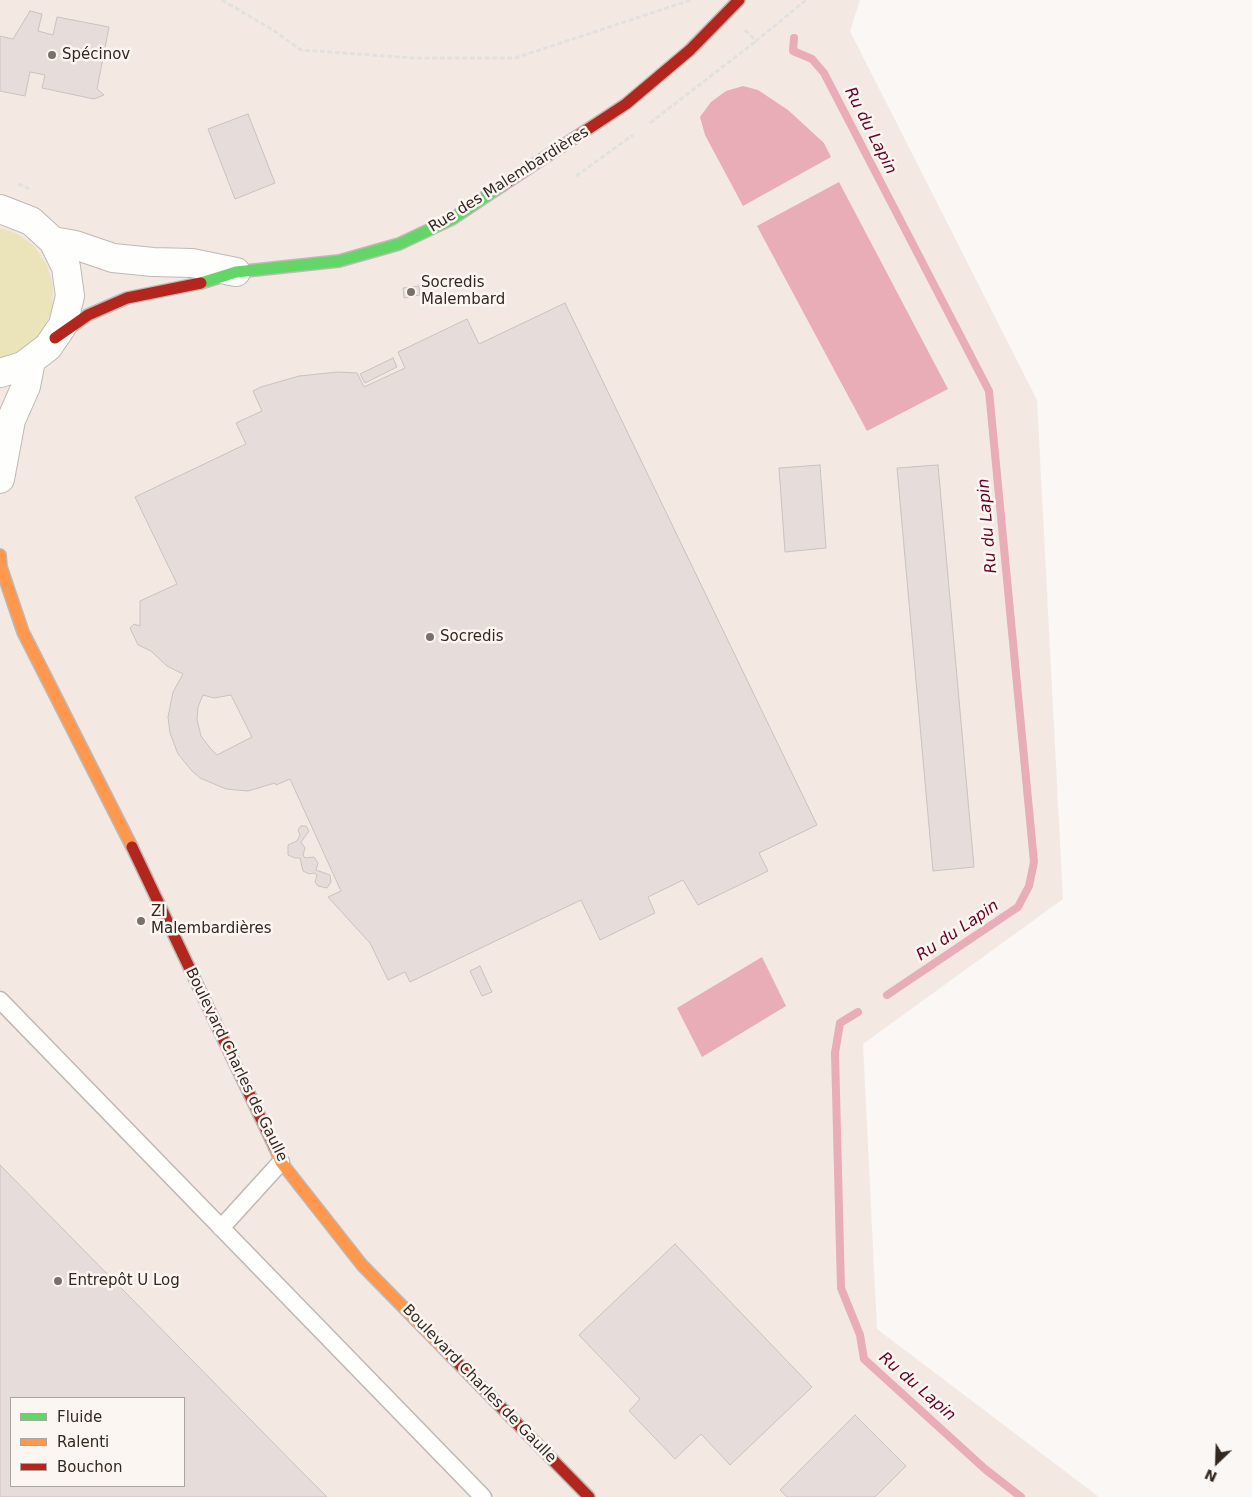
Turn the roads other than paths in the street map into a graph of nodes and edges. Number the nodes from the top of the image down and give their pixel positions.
1 (739, 0) edge
2 (0, 209) edge
3 (53, 241) junction
4 (236, 272) junction
5 (55, 338) junction
6 (31, 362) junction
7 (0, 373) edge
8 (0, 479) edge
9 (0, 555) edge
10 (0, 1000) edge
11 (281, 1162) junction
12 (221, 1228) junction
13 (483, 1497) edge
14 (589, 1497) edge

1 - 4 street, Rue des Malembardières
2 - 3 street
3 - 4 street, Rue des Malembardières
3 - 5 street
4 - 5 street, Rue des Malembardières
5 - 6 street
6 - 7 street
6 - 8 street
9 - 11 street, Boulevard Charles de Gaulle
10 - 12 lane
11 - 12 lane
11 - 14 street, Boulevard Charles de Gaulle
12 - 13 lane

